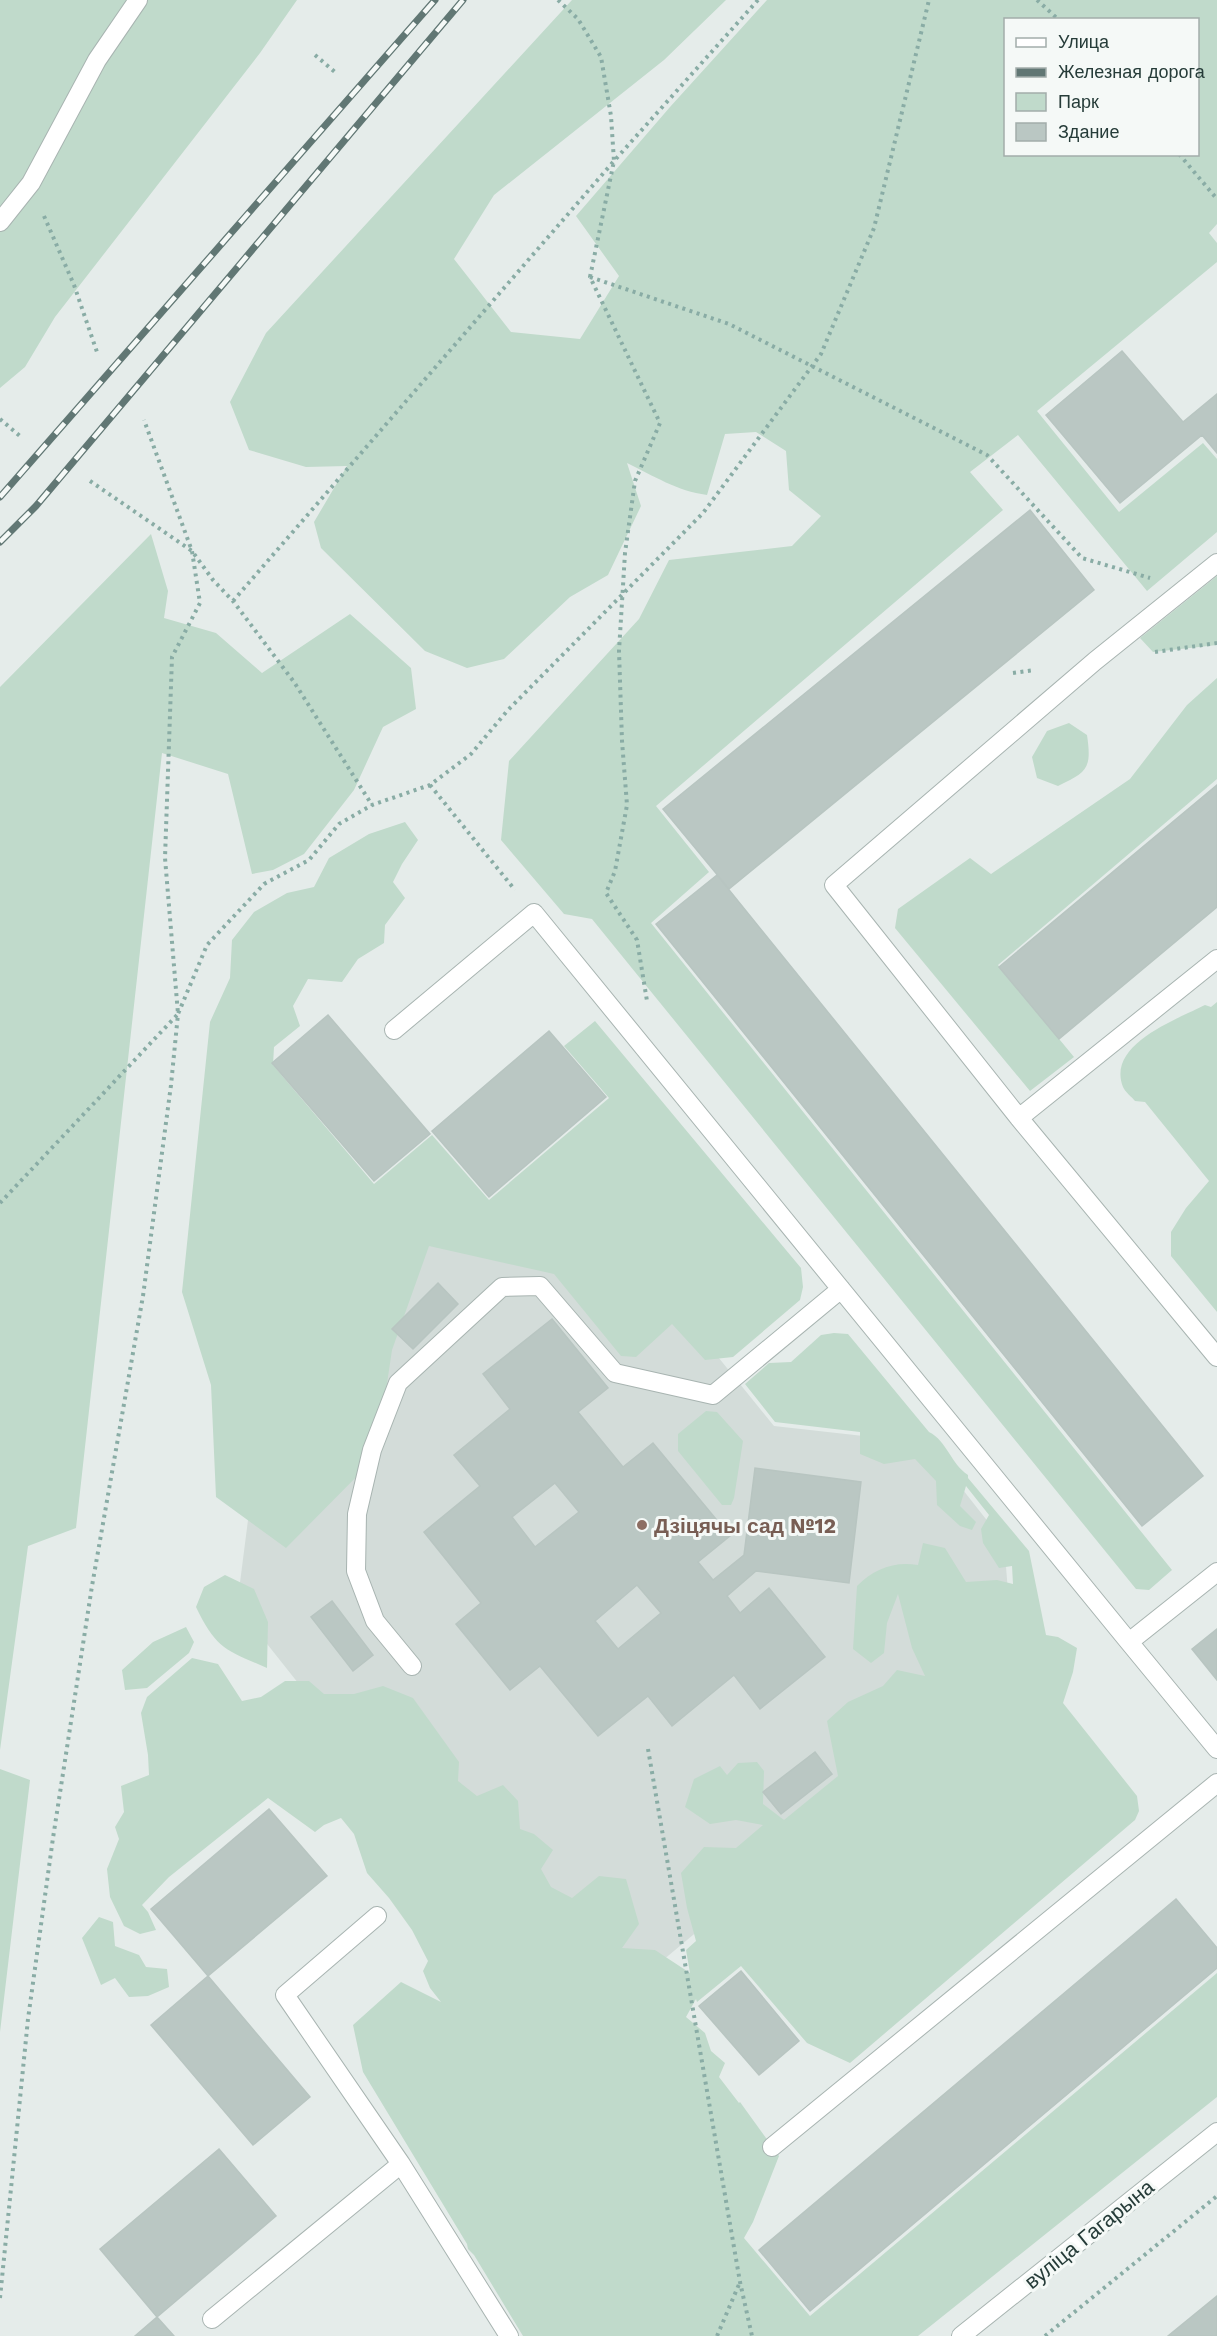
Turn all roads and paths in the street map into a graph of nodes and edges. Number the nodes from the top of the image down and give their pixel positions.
1 (138, 0) edge
2 (558, 0) edge
3 (758, 0) edge
4 (929, 0) edge
5 (1037, 0) edge
6 (1057, 18) edge
7 (315, 55) dead end
8 (336, 73) dead end
9 (1181, 156) edge
10 (614, 161) junction
11 (31, 183) junction
12 (1217, 200) edge
13 (0, 222) edge
14 (590, 277) junction
15 (98, 355) dead end
16 (812, 366) junction
17 (0, 419) edge
18 (144, 420) dead end
19 (21, 437) dead end
20 (90, 481) dead end
21 (192, 551) junction
22 (1217, 563) edge
23 (1185, 589) junction
24 (622, 595) junction
25 (233, 601) junction
26 (430, 785) junction
27 (372, 805) junction
28 (534, 914) junction
29 (1217, 958) edge
30 (647, 1003) dead end
31 (178, 1014) junction
32 (394, 1030) dead end
33 (1018, 1118) junction
34 (0, 1203) edge
35 (841, 1289) junction
36 (1217, 1357) edge
37 (1217, 1572) edge
38 (1129, 1642) junction
39 (412, 1666) dead end
40 (648, 1749) dead end
41 (1217, 1749) edge
42 (1217, 1783) edge
43 (377, 1916) dead end
44 (1217, 2132) edge
45 (772, 2147) dead end
46 (401, 2164) junction
47 (1217, 2196) edge
48 (740, 2282) junction
49 (0, 2298) edge
50 (212, 2319) dead end
51 (509, 2336) edge
52 (717, 2336) edge
53 (752, 2336) edge
54 (961, 2336) edge
55 (1045, 2336) edge

1 - 11 street
2 - 10 path
3 - 10 path
4 - 16 path
5 - 6 path
7 - 8 path
9 - 12 path
10 - 14 path
10 - 25 path
11 - 13 street
11 - 15 path
14 - 16 path
14 - 24 path
16 - 23 path
16 - 24 path
17 - 19 path
18 - 21 path
20 - 21 path
21 - 25 path
21 - 31 path
22 - 23 street
23 - 33 street
24 - 26 path
24 - 30 path
25 - 27 path
26 - 27 path
26 - 28 path
27 - 31 path
28 - 32 street
28 - 35 street
29 - 33 street
31 - 34 path
31 - 49 path
33 - 36 street
35 - 38 street
35 - 39 street
37 - 38 street
38 - 41 street
40 - 48 path
42 - 45 street
43 - 46 street
44 - 54 street, вуліца Гагарына
46 - 50 street
46 - 51 street
47 - 55 path
48 - 52 path
48 - 53 path

